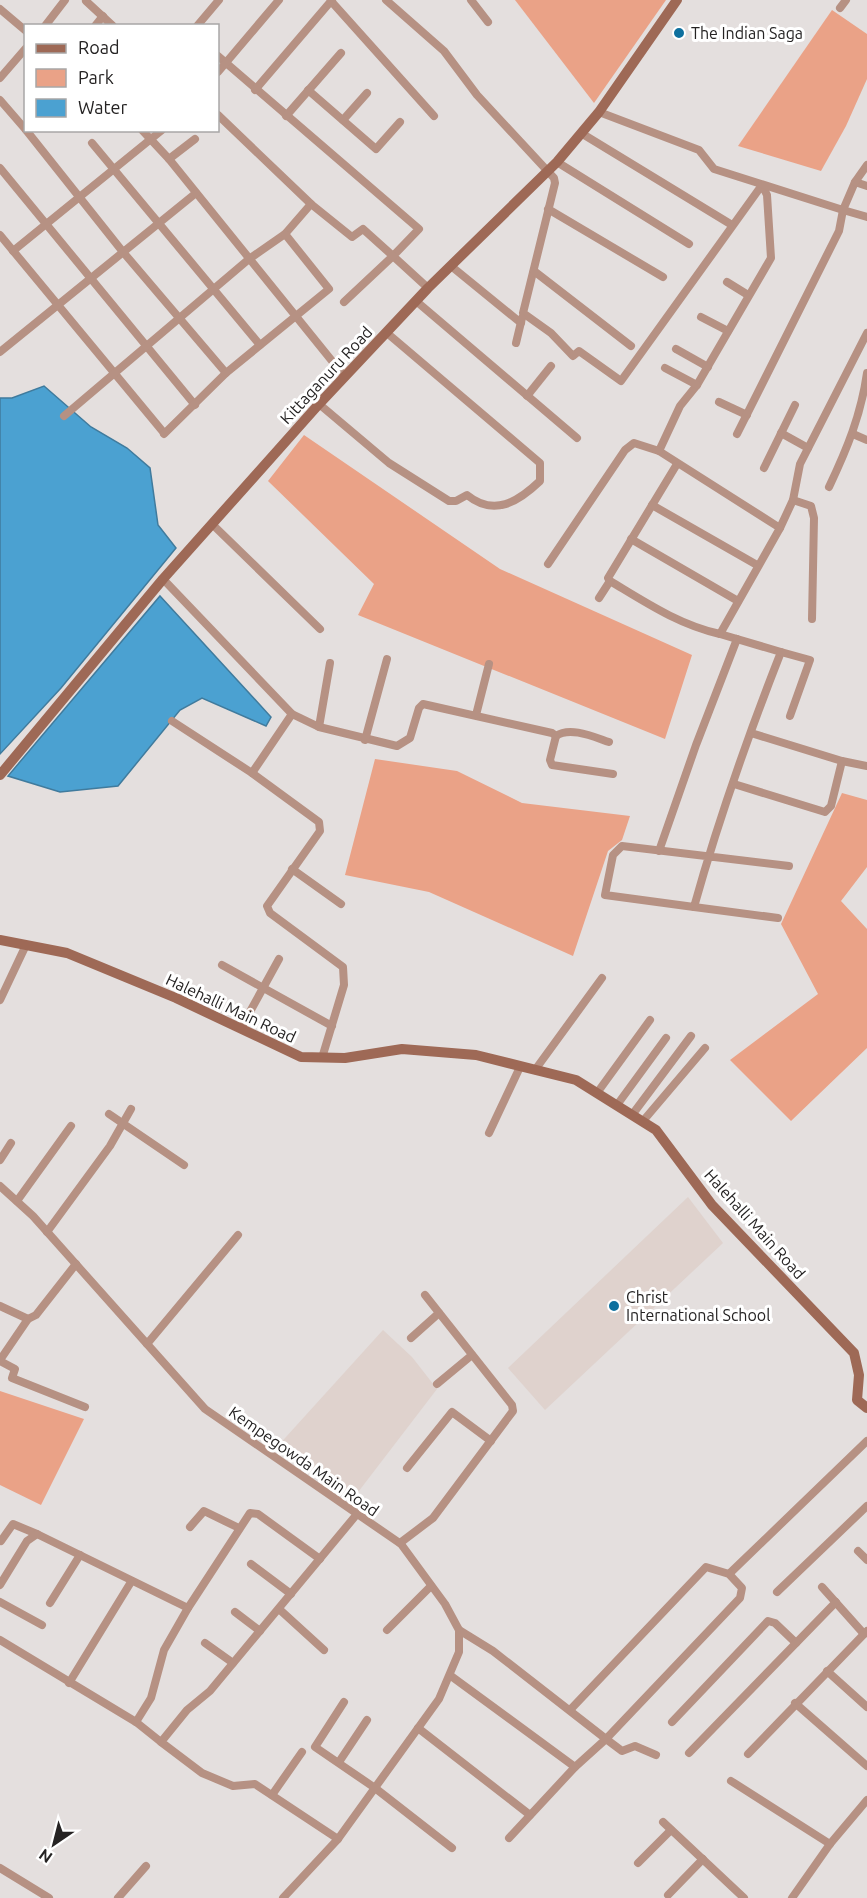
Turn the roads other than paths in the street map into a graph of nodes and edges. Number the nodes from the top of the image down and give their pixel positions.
1 (65, 0) edge
2 (219, 0) edge
3 (279, 0) edge
4 (331, 0) edge
5 (386, 0) edge
6 (471, 0) edge
7 (677, 0) edge
8 (846, 0) edge
9 (86, 1) edge
10 (840, 8) dead end
11 (0, 9) edge
12 (103, 16) junction
13 (488, 22) dead end
14 (47, 24) edge
15 (97, 24) edge
16 (111, 24) edge
17 (200, 24) edge
18 (24, 29) edge
19 (24, 50) edge
20 (341, 53) dead end
21 (219, 57) edge
22 (226, 63) junction
23 (219, 71) edge
24 (0, 78) edge
25 (255, 90) junction
26 (308, 90) junction
27 (367, 93) dead end
28 (0, 100) edge
29 (598, 112) junction
30 (219, 116) edge
31 (286, 116) junction
32 (434, 116) dead end
33 (343, 120) junction
34 (400, 122) dead end
35 (24, 128) edge
36 (28, 132) edge
37 (144, 132) edge
38 (160, 132) edge
39 (582, 133) junction
40 (195, 139) dead end
41 (152, 141) junction
42 (92, 143) dead end
43 (169, 159) junction
44 (557, 162) junction
45 (867, 165) edge
46 (0, 168) edge
47 (113, 169) junction
48 (548, 171) junction
49 (855, 182) junction
50 (762, 184) junction
51 (867, 186) edge
52 (196, 193) junction
53 (80, 198) junction
54 (311, 204) junction
55 (549, 209) junction
56 (843, 210) junction
57 (867, 217) edge
58 (46, 224) junction
59 (158, 224) junction
60 (732, 225) junction
61 (285, 234) junction
62 (0, 236) edge
63 (689, 244) dead end
64 (13, 251) junction
65 (123, 252) junction
66 (393, 256) junction
67 (249, 259) junction
68 (451, 266) junction
69 (534, 271) junction
70 (663, 277) dead end
71 (91, 279) junction
72 (727, 282) dead end
73 (428, 288) junction
74 (214, 289) junction
75 (748, 295) junction
76 (416, 301) junction
77 (344, 302) dead end
78 (58, 306) junction
79 (524, 313) junction
80 (295, 315) junction
81 (179, 317) junction
82 (701, 317) dead end
83 (521, 323) junction
84 (728, 331) junction
85 (387, 333) junction
86 (867, 333) edge
87 (516, 343) dead end
88 (865, 344) edge
89 (146, 345) junction
90 (260, 345) junction
91 (631, 346) dead end
92 (676, 350) dead end
93 (0, 352) edge
94 (551, 366) dead end
95 (708, 367) junction
96 (665, 368) dead end
97 (113, 372) junction
98 (226, 373) junction
99 (867, 373) edge
100 (345, 377) junction
101 (697, 385) junction
102 (527, 396) junction
103 (719, 402) dead end
104 (319, 404) junction
105 (195, 405) junction
106 (795, 405) dead end
107 (747, 414) junction
108 (64, 416) dead end
109 (781, 433) junction
110 (737, 434) dead end
111 (853, 434) junction
112 (577, 438) dead end
113 (867, 440) edge
114 (808, 448) junction
115 (659, 451) junction
116 (677, 464) junction
117 (764, 468) dead end
118 (829, 488) dead end
119 (793, 500) junction
120 (652, 505) junction
121 (212, 524) junction
122 (780, 528) junction
123 (631, 539) junction
124 (548, 564) dead end
125 (757, 565) junction
126 (163, 579) junction
127 (610, 581) junction
128 (599, 598) dead end
129 (738, 601) junction
130 (812, 620) dead end
131 (320, 629) dead end
132 (720, 634) junction
133 (737, 639) junction
134 (781, 652) junction
135 (387, 659) dead end
136 (330, 663) dead end
137 (489, 664) dead end
138 (292, 714) junction
139 (476, 715) junction
140 (790, 716) dead end
141 (172, 722) dead end
142 (319, 727) junction
143 (752, 733) junction
144 (556, 736) junction
145 (365, 740) junction
146 (609, 742) dead end
147 (842, 760) junction
148 (867, 766) edge
149 (252, 773) junction
150 (613, 774) dead end
151 (0, 775) edge
152 (734, 784) junction
153 (660, 851) junction
154 (708, 858) junction
155 (789, 866) dead end
156 (292, 869) junction
157 (341, 904) dead end
158 (694, 907) junction
159 (778, 918) dead end
160 (0, 940) edge
161 (26, 945) junction
162 (279, 960) dead end
163 (222, 965) dead end
164 (602, 978) dead end
165 (264, 988) junction
166 (0, 1000) edge
167 (650, 1020) dead end
168 (332, 1026) junction
169 (241, 1028) junction
170 (691, 1036) dead end
171 (666, 1038) dead end
172 (705, 1048) dead end
173 (322, 1058) junction
174 (520, 1067) junction
175 (535, 1070) junction
176 (597, 1093) junction
177 (617, 1105) junction
178 (131, 1109) dead end
179 (109, 1114) dead end
180 (632, 1115) junction
181 (643, 1121) junction
182 (123, 1124) junction
183 (71, 1126) dead end
184 (489, 1133) dead end
185 (11, 1143) dead end
186 (0, 1160) edge
187 (184, 1165) dead end
188 (0, 1186) edge
189 (16, 1201) junction
190 (47, 1232) junction
191 (238, 1235) dead end
192 (76, 1264) junction
193 (425, 1295) dead end
194 (0, 1306) edge
195 (439, 1312) junction
196 (28, 1319) junction
197 (411, 1338) dead end
198 (147, 1344) junction
199 (472, 1355) junction
200 (0, 1360) edge
201 (438, 1384) dead end
202 (86, 1407) dead end
203 (867, 1408) edge
204 (491, 1441) junction
205 (867, 1441) edge
206 (407, 1468) dead end
207 (867, 1506) edge
208 (357, 1514) junction
209 (190, 1527) dead end
210 (239, 1528) junction
211 (38, 1534) junction
212 (1, 1541) edge
213 (400, 1544) junction
214 (858, 1551) dead end
215 (80, 1555) junction
216 (320, 1559) junction
217 (867, 1560) edge
218 (251, 1564) dead end
219 (729, 1574) junction
220 (131, 1582) junction
221 (0, 1585) edge
222 (431, 1586) junction
223 (822, 1587) dead end
224 (777, 1592) dead end
225 (291, 1594) junction
226 (0, 1602) edge
227 (836, 1602) junction
228 (50, 1603) dead end
229 (188, 1608) junction
230 (279, 1609) junction
231 (235, 1612) dead end
232 (42, 1625) dead end
233 (387, 1630) dead end
234 (459, 1630) junction
235 (260, 1631) junction
236 (866, 1632) edge
237 (0, 1640) edge
238 (205, 1643) dead end
239 (796, 1643) junction
240 (324, 1650) dead end
241 (233, 1663) junction
242 (827, 1671) junction
243 (451, 1676) junction
244 (69, 1683) junction
245 (344, 1702) dead end
246 (795, 1703) junction
247 (867, 1707) edge
248 (570, 1710) junction
249 (367, 1720) dead end
250 (136, 1722) junction
251 (672, 1722) dead end
252 (418, 1728) junction
253 (606, 1739) junction
254 (161, 1742) junction
255 (302, 1752) dead end
256 (688, 1753) dead end
257 (748, 1754) dead end
258 (656, 1755) dead end
259 (339, 1762) junction
260 (867, 1766) edge
261 (575, 1767) junction
262 (731, 1780) dead end
263 (375, 1788) junction
264 (272, 1795) junction
265 (866, 1802) edge
266 (530, 1815) junction
267 (663, 1822) dead end
268 (671, 1830) junction
269 (509, 1838) dead end
270 (338, 1839) junction
271 (830, 1844) junction
272 (452, 1848) dead end
273 (703, 1859) junction
274 (638, 1863) dead end
275 (146, 1866) dead end
276 (0, 1868) edge
277 (668, 1895) dead end
278 (738, 1896) edge
279 (49, 1898) edge
280 (118, 1898) edge
281 (283, 1898) edge
282 (792, 1898) edge

1 - 14 street
2 - 17 street
3 - 22 street
4 - 25 street
4 - 32 street
5 - 48 street
6 - 13 street
7 - 29 main road, Kittaganuru Road
8 - 10 street
9 - 12 street
11 - 18 street
12 - 15 street
12 - 16 street
19 - 24 street
20 - 26 street
21 - 22 street
22 - 23 street
22 - 25 street
25 - 31 street
26 - 31 street
26 - 33 street
27 - 33 street
28 - 35 street
29 - 39 main road, Kittaganuru Road
29 - 50 street
30 - 54 street
31 - 66 street
33 - 34 street
36 - 53 street
37 - 41 street
38 - 41 street
39 - 44 main road, Kittaganuru Road
39 - 60 street
40 - 43 street
41 - 43 street
41 - 47 street
42 - 47 street
43 - 52 street
44 - 48 main road, Kittaganuru Road
44 - 63 street
45 - 49 street
46 - 58 street
47 - 53 street
47 - 59 street
48 - 55 street
48 - 68 main road, Kittaganuru Road
49 - 51 street
49 - 56 street
50 - 56 street
50 - 60 street
50 - 75 street
52 - 59 street
52 - 67 street
53 - 58 street
53 - 65 street
54 - 61 street
54 - 66 street
55 - 69 street
55 - 70 street
56 - 57 street
56 - 107 street
58 - 64 street
58 - 71 street
59 - 65 street
59 - 74 street
60 - 79 street
61 - 67 street
61 - 80 street
62 - 64 street
64 - 78 street
65 - 71 street
65 - 81 street
66 - 73 street
66 - 77 street
67 - 74 street
67 - 80 street
68 - 73 main road, Kittaganuru Road
68 - 83 street
69 - 79 street
69 - 91 street
71 - 78 street
71 - 89 street
72 - 75 street
73 - 76 main road, Kittaganuru Road
74 - 81 street
74 - 90 street
75 - 84 street
76 - 85 main road, Kittaganuru Road
76 - 102 street
78 - 93 street
78 - 97 street
79 - 83 street
80 - 90 street
80 - 100 street
81 - 89 street
81 - 98 street
82 - 84 street
83 - 87 street
84 - 95 street
85 - 100 main road, Kittaganuru Road
85 - 104 street
86 - 88 street
88 - 114 street
89 - 97 street
89 - 105 street
90 - 98 street
92 - 95 street
94 - 102 street
95 - 101 street
96 - 101 street
97 - 105 street
97 - 108 street
98 - 105 street
99 - 111 street
100 - 104 main road, Kittaganuru Road
101 - 115 street
102 - 112 street
103 - 107 street
104 - 121 main road, Kittaganuru Road
106 - 109 street
107 - 110 street
109 - 114 street
109 - 117 street
111 - 113 street
111 - 118 street
114 - 119 street
115 - 116 street
115 - 124 street
116 - 120 street
116 - 122 street
119 - 122 street
119 - 130 street
120 - 123 street
120 - 125 street
121 - 126 main road, Kittaganuru Road
121 - 131 street
122 - 125 street
123 - 127 street
123 - 129 street
125 - 129 street
126 - 138 street
126 - 151 main road, Kittaganuru Road
127 - 128 street
127 - 132 street
129 - 132 street
132 - 133 street
133 - 134 street
133 - 153 street
134 - 140 street
134 - 143 street
135 - 145 street
136 - 142 street
137 - 139 street
138 - 142 street
138 - 149 street
139 - 144 street
139 - 145 street
141 - 149 street
142 - 145 street
143 - 147 street
143 - 152 street
144 - 146 street
144 - 150 street
147 - 148 street
147 - 152 street
149 - 156 street
152 - 154 street
153 - 154 street
153 - 158 street
154 - 155 street
154 - 158 street
156 - 157 street
156 - 168 street
158 - 159 street
160 - 161 main road, Halehalli Main Road
161 - 166 street
161 - 169 main road, Halehalli Main Road
162 - 165 street
163 - 165 street
164 - 175 street
165 - 168 street
165 - 169 street
167 - 176 street
168 - 173 street
169 - 173 main road, Halehalli Main Road
170 - 180 street
171 - 177 street
172 - 181 street
173 - 174 main road, Halehalli Main Road
174 - 175 main road, Halehalli Main Road
174 - 184 street
175 - 176 main road, Halehalli Main Road
176 - 177 main road, Halehalli Main Road
177 - 180 main road, Halehalli Main Road
178 - 182 street
179 - 182 street
180 - 181 main road, Halehalli Main Road
181 - 203 main road, Halehalli Main Road
182 - 187 street
182 - 190 street
183 - 189 street
185 - 186 street
188 - 189 street, Kempegowda Main Road
189 - 190 street, Kempegowda Main Road
190 - 192 street, Kempegowda Main Road
191 - 198 street
192 - 196 street
192 - 198 street, Kempegowda Main Road
193 - 195 street
194 - 196 street
195 - 197 street
195 - 199 street
196 - 200 street
198 - 208 street, Kempegowda Main Road
199 - 201 street
199 - 204 street
200 - 202 street
204 - 206 street
204 - 213 street
205 - 219 street
207 - 224 street
208 - 213 street, Kempegowda Main Road
208 - 216 street
209 - 210 street
210 - 216 street
210 - 229 street
211 - 212 street
211 - 215 street
211 - 221 street
213 - 222 street, Kempegowda Main Road
214 - 217 street
215 - 220 street
215 - 228 street
216 - 225 street
218 - 225 street
219 - 248 street
219 - 253 street
220 - 229 street
220 - 244 street
222 - 233 street
222 - 234 street, Kempegowda Main Road
223 - 227 street
225 - 230 street
226 - 232 street
227 - 236 street
227 - 239 street
229 - 250 street
230 - 235 street
230 - 240 street
231 - 235 street
234 - 243 street
234 - 248 street, Kempegowda Main Road
235 - 241 street
236 - 242 street
237 - 244 street
238 - 241 street
239 - 251 street
239 - 256 street
241 - 254 street
242 - 246 street
242 - 247 street
243 - 252 street
243 - 261 street
244 - 250 street
245 - 259 street
246 - 257 street
246 - 260 street
248 - 253 street, Kempegowda Main Road
249 - 259 street
250 - 254 street
252 - 263 street
252 - 266 street
253 - 258 street
253 - 261 street
254 - 264 street
255 - 264 street
259 - 263 street
261 - 266 street
262 - 271 street
263 - 270 street
263 - 272 street
264 - 270 street
265 - 271 street
266 - 269 street
267 - 268 street
268 - 273 street
268 - 274 street
270 - 281 street
271 - 282 street
273 - 277 street
273 - 278 street
275 - 280 street
276 - 279 street

